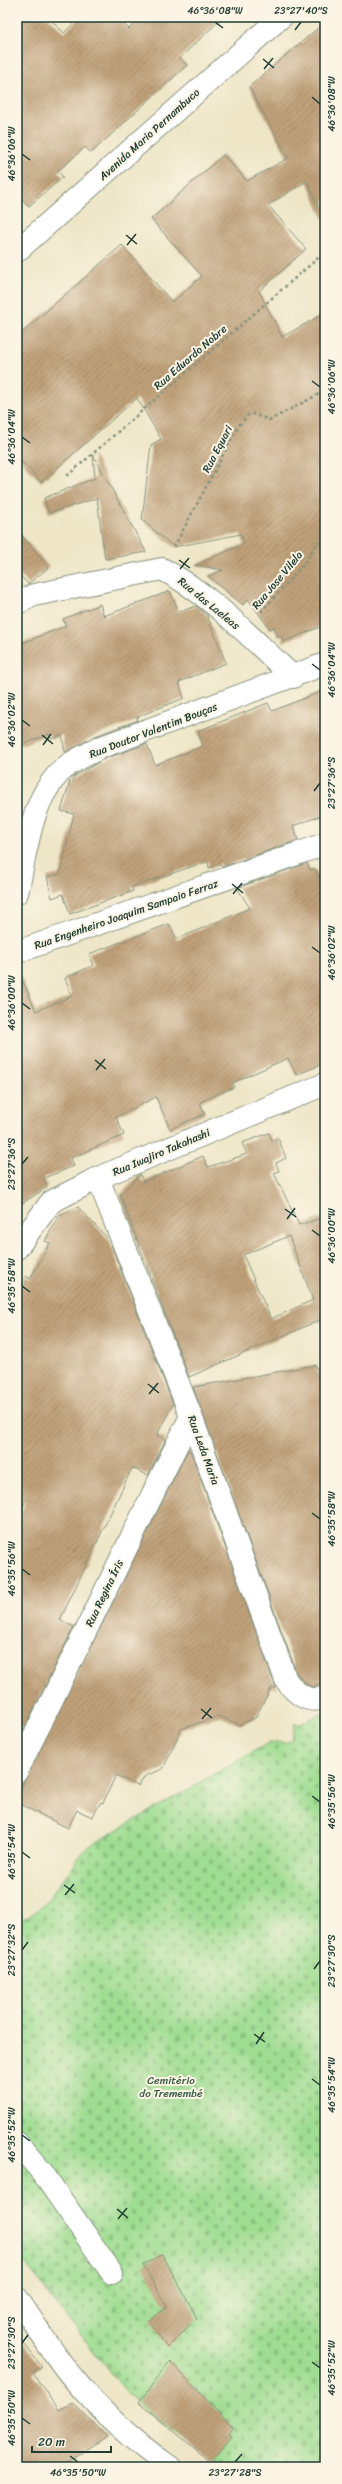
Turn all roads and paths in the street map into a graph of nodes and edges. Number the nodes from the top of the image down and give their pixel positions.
1 (282, 17) edge
2 (17, 251) edge
3 (325, 252) edge
4 (325, 391) edge
5 (67, 476) dead end
6 (325, 540) edge
7 (162, 568) junction
8 (17, 602) edge
9 (248, 636) junction
10 (325, 664) edge
11 (293, 676) junction
12 (325, 844) edge
13 (17, 893) edge
14 (17, 952) edge
15 (325, 1084) edge
16 (98, 1178) junction
17 (17, 1248) edge
18 (191, 1416) junction
19 (325, 1697) edge
20 (17, 1771) edge
21 (17, 2143) edge
22 (112, 2273) dead end
23 (17, 2298) edge
24 (170, 2467) edge

1 - 2 street, Avenida Mario Pernambuco
3 - 5 path, Rua Eduardo Nobre
4 - 7 path, Rua Equari
6 - 9 path, Rua Jose Vilela
7 - 8 street
7 - 9 street, Rua das Laeleas
9 - 11 street, Rua das Laeleas
10 - 11 street, Rua Doutor Valentim Bouças
11 - 13 street, Rua Doutor Valentim Bouças
12 - 14 street, Rua Engenheiro Joaquim Sampaio Ferraz
15 - 16 street, Rua Iwajiro Takahashi
16 - 17 street, Rua Iwajiro Takahashi
16 - 18 street, Rua Leda Maria
18 - 19 street, Rua Leda Maria
18 - 20 street, Rua Regina Íris
21 - 22 street
23 - 24 street

